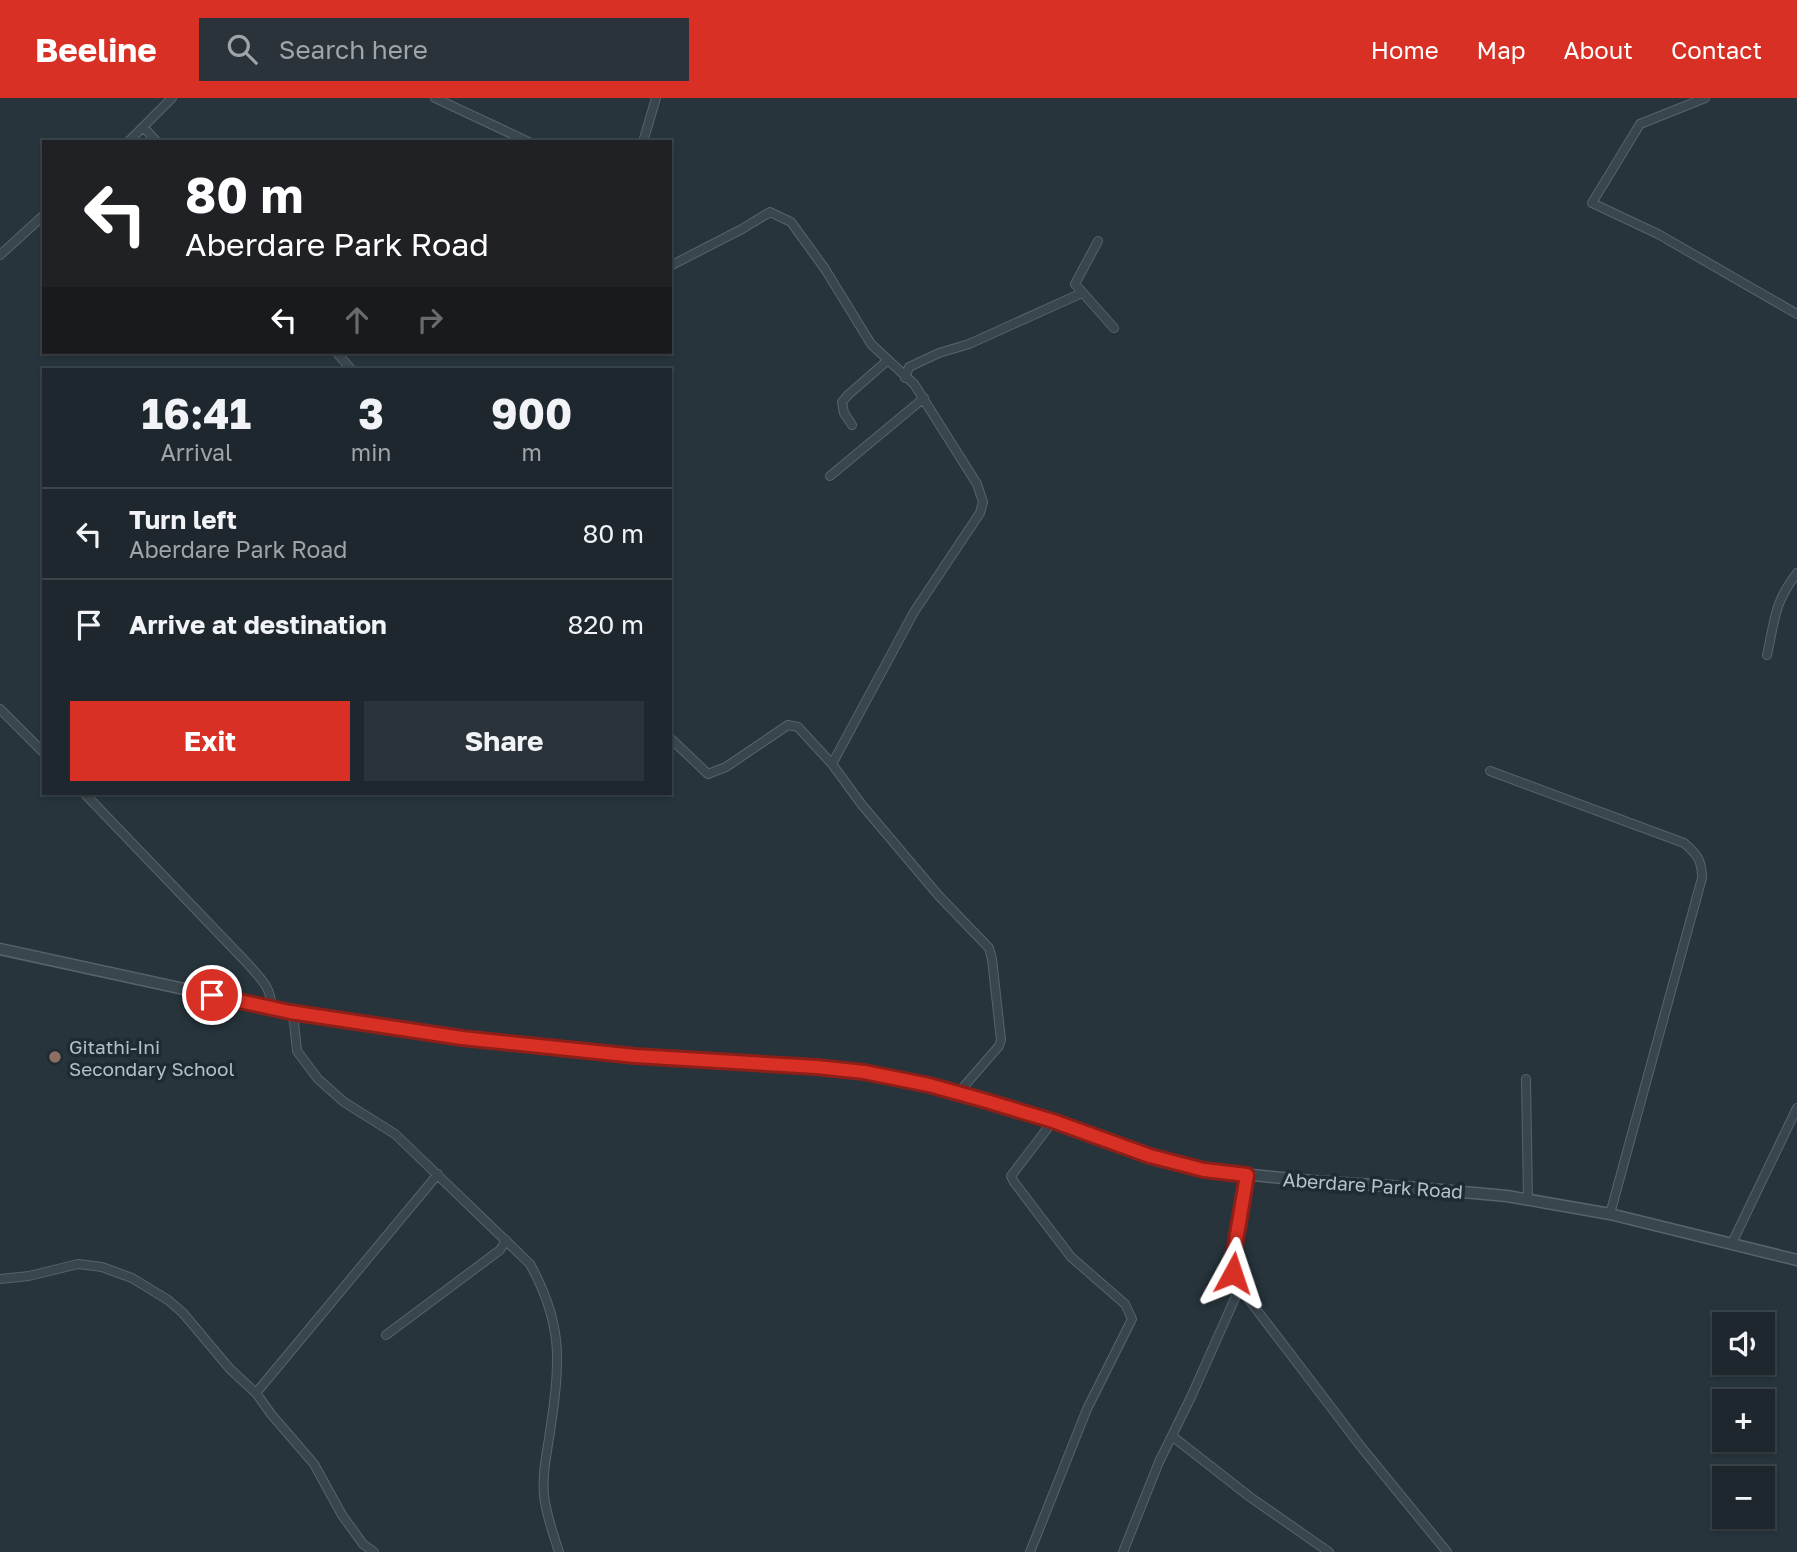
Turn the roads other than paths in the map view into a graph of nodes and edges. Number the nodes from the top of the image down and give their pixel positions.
1 (172, 98) edge
2 (435, 98) edge
3 (656, 98) edge
4 (1705, 98) edge
5 (144, 128) junction
6 (130, 140) edge
7 (155, 140) edge
8 (525, 140) edge
9 (644, 140) edge
10 (42, 217) edge
11 (1098, 241) dead end
12 (0, 256) edge
13 (672, 264) edge
14 (1082, 293) junction
15 (1797, 314) edge
16 (1114, 328) dead end
17 (339, 354) edge
18 (888, 360) junction
19 (350, 368) edge
20 (905, 378) junction
21 (923, 398) junction
22 (852, 425) dead end
23 (830, 476) dead end
24 (1797, 573) edge
25 (1767, 655) dead end
26 (0, 709) edge
27 (672, 740) edge
28 (42, 751) edge
29 (832, 764) junction
30 (1490, 771) dead end
31 (86, 795) edge
32 (0, 948) edge
33 (271, 1007) junction
34 (290, 1012) junction
35 (1527, 1079) dead end
36 (958, 1093) junction
37 (1797, 1108) edge
38 (1053, 1121) junction
39 (438, 1174) junction
40 (1247, 1175) junction
41 (1528, 1200) junction
42 (1610, 1214) junction
43 (506, 1240) junction
44 (1732, 1243) junction
45 (1797, 1260) edge
46 (0, 1279) edge
47 (1240, 1287) junction
48 (386, 1335) dead end
49 (256, 1393) junction
50 (1172, 1436) junction
51 (374, 1552) edge
52 (559, 1552) edge
53 (1030, 1552) edge
54 (1123, 1552) edge
55 (1329, 1552) edge
56 (1447, 1552) edge

1 - 5 street
2 - 8 street
3 - 9 street
4 - 15 street
5 - 6 street
5 - 7 street
10 - 12 street
11 - 14 street
13 - 18 street
14 - 16 street
14 - 20 street
17 - 19 street
18 - 20 street
18 - 22 street
20 - 21 street
21 - 23 street
21 - 29 street
24 - 25 street
26 - 28 street
27 - 29 street
29 - 36 street
30 - 42 street
31 - 33 street
32 - 33 street, Aberdare Park Road
33 - 34 street, Aberdare Park Road
34 - 36 street, Aberdare Park Road
34 - 39 street
35 - 41 street
36 - 38 street, Aberdare Park Road
37 - 44 street
38 - 40 street, Aberdare Park Road
38 - 53 street
39 - 43 street
39 - 49 street
40 - 41 street, Aberdare Park Road
40 - 47 street
41 - 42 street, Aberdare Park Road
42 - 44 street, Aberdare Park Road
43 - 48 street
43 - 52 street
44 - 45 street, Aberdare Park Road
46 - 49 street
47 - 50 street
47 - 56 street
49 - 51 street
50 - 54 street
50 - 55 street

